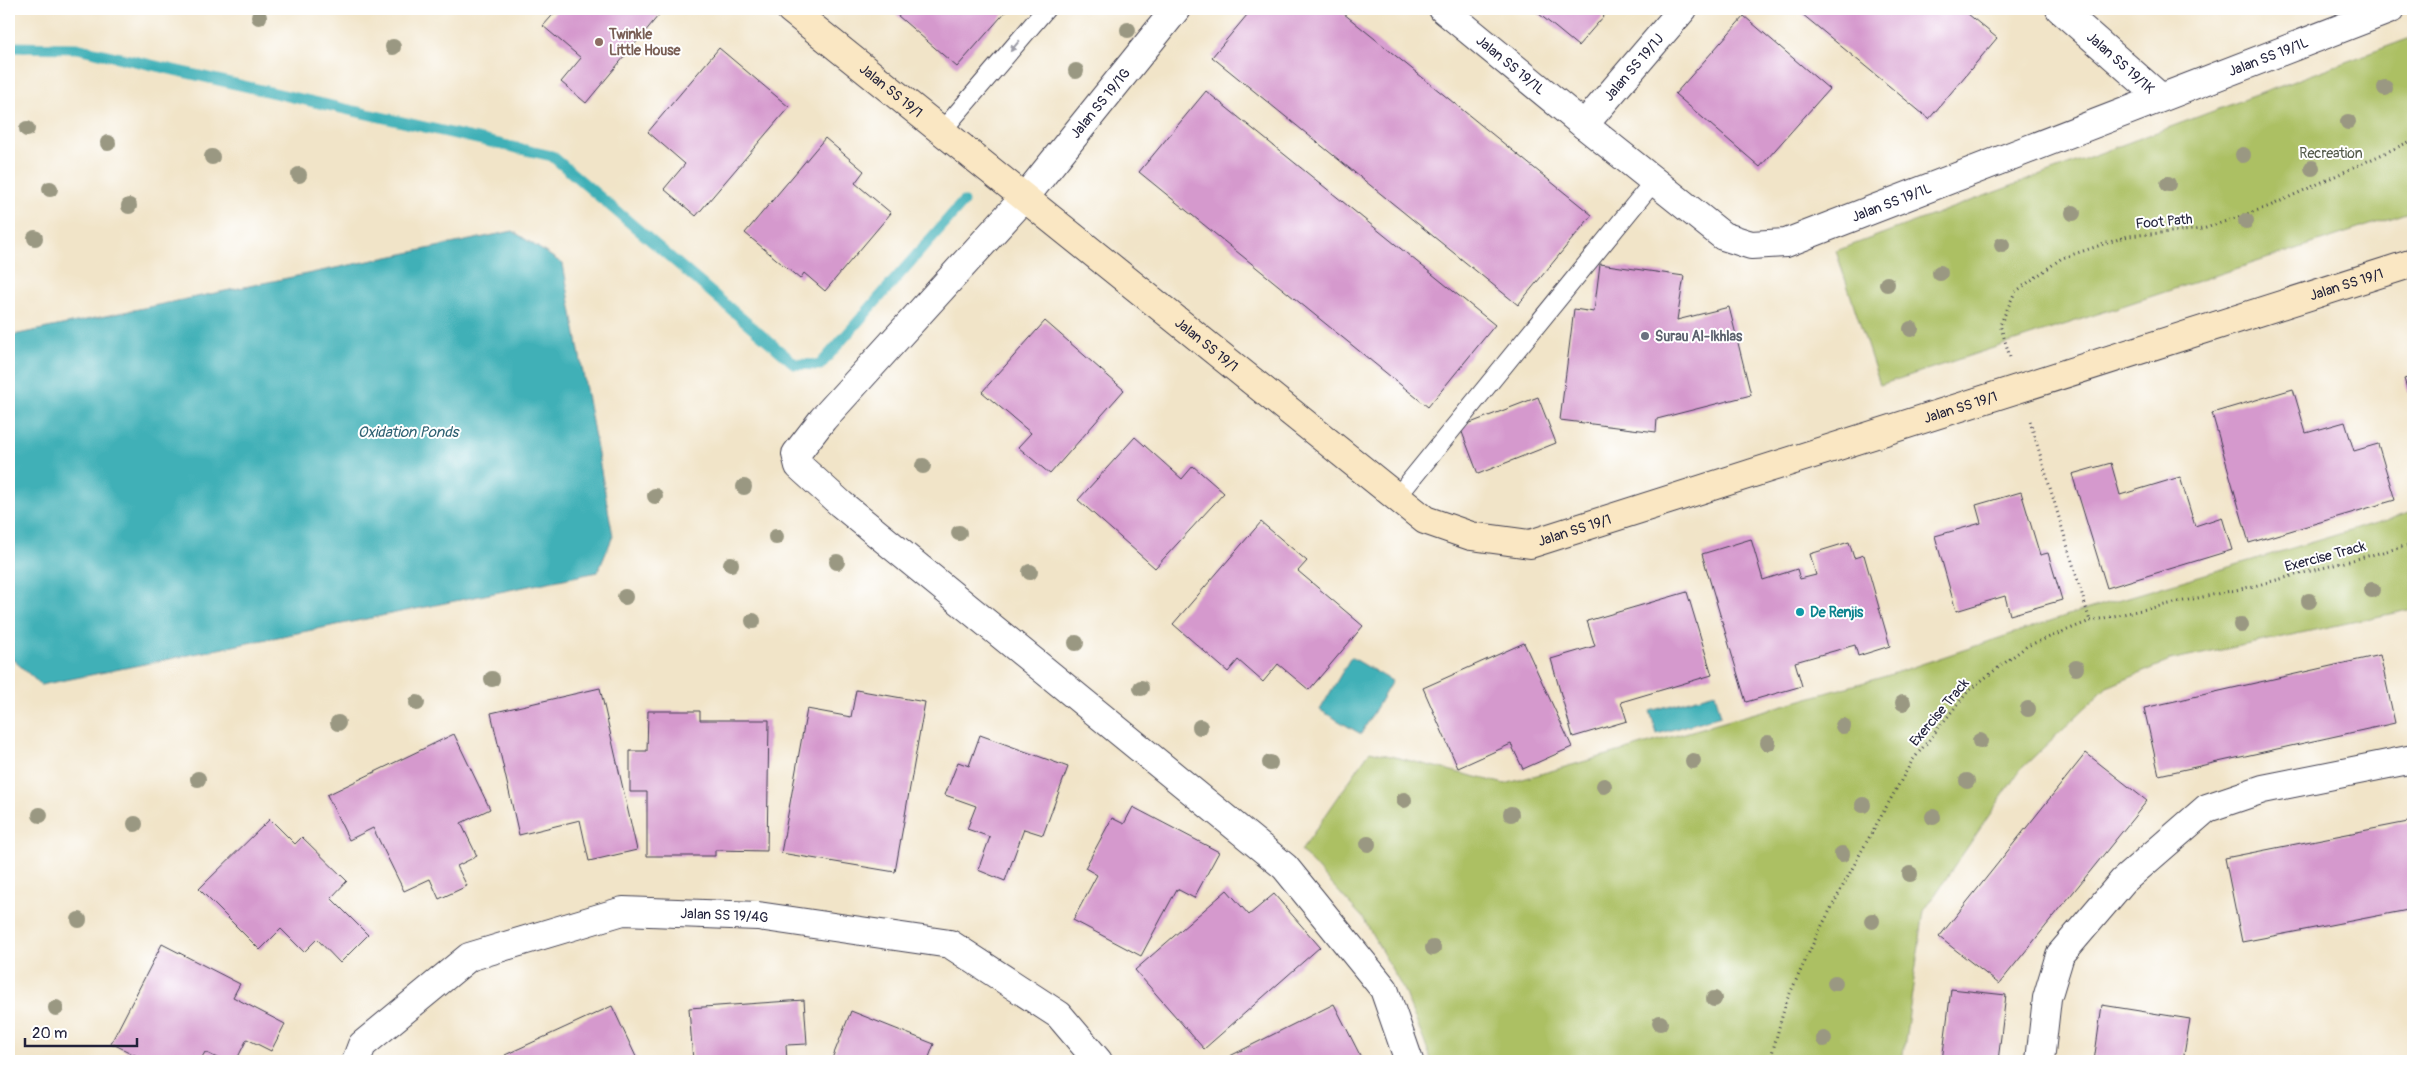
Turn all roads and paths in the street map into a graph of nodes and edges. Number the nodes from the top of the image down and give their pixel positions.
1 (790, 9) edge
2 (1046, 9) edge
3 (1176, 9) edge
4 (1443, 9) edge
5 (1683, 9) edge
6 (2060, 9) edge
7 (2391, 9) edge
8 (2160, 97) junction
9 (1584, 125) junction
10 (941, 132) junction
11 (2413, 140) edge
12 (1654, 181) junction
13 (1025, 197) junction
14 (2413, 263) edge
15 (2020, 389) junction
16 (1397, 497) junction
17 (2413, 544) edge
18 (2090, 621) junction
19 (2413, 759) edge
20 (356, 1061) edge
21 (1098, 1061) edge
22 (1409, 1061) edge
23 (1770, 1061) edge
24 (2040, 1061) edge

1 - 10 street, Jalan SS 19/1
2 -> 10 lane
3 - 13 street, Jalan SS 19/1G
4 - 9 street, Jalan SS 19/1L
5 - 9 street, Jalan SS 19/1J
6 - 8 street, Jalan SS 19/1K
7 - 8 street, Jalan SS 19/1L
8 - 12 street, Jalan SS 19/1L
9 - 12 street, Jalan SS 19/1L
10 - 13 street, Jalan SS 19/1
11 - 15 path, Foot Path
12 - 16 lane
13 - 16 street, Jalan SS 19/1
13 - 22 street, Jalan SS 19/1G
14 - 15 street, Jalan SS 19/1
15 - 16 street, Jalan SS 19/1
15 - 18 path, Foot Path
17 - 18 path, Exercise Track
18 - 23 path, Exercise Track
19 - 24 street
20 - 21 street, Jalan SS 19/4G

